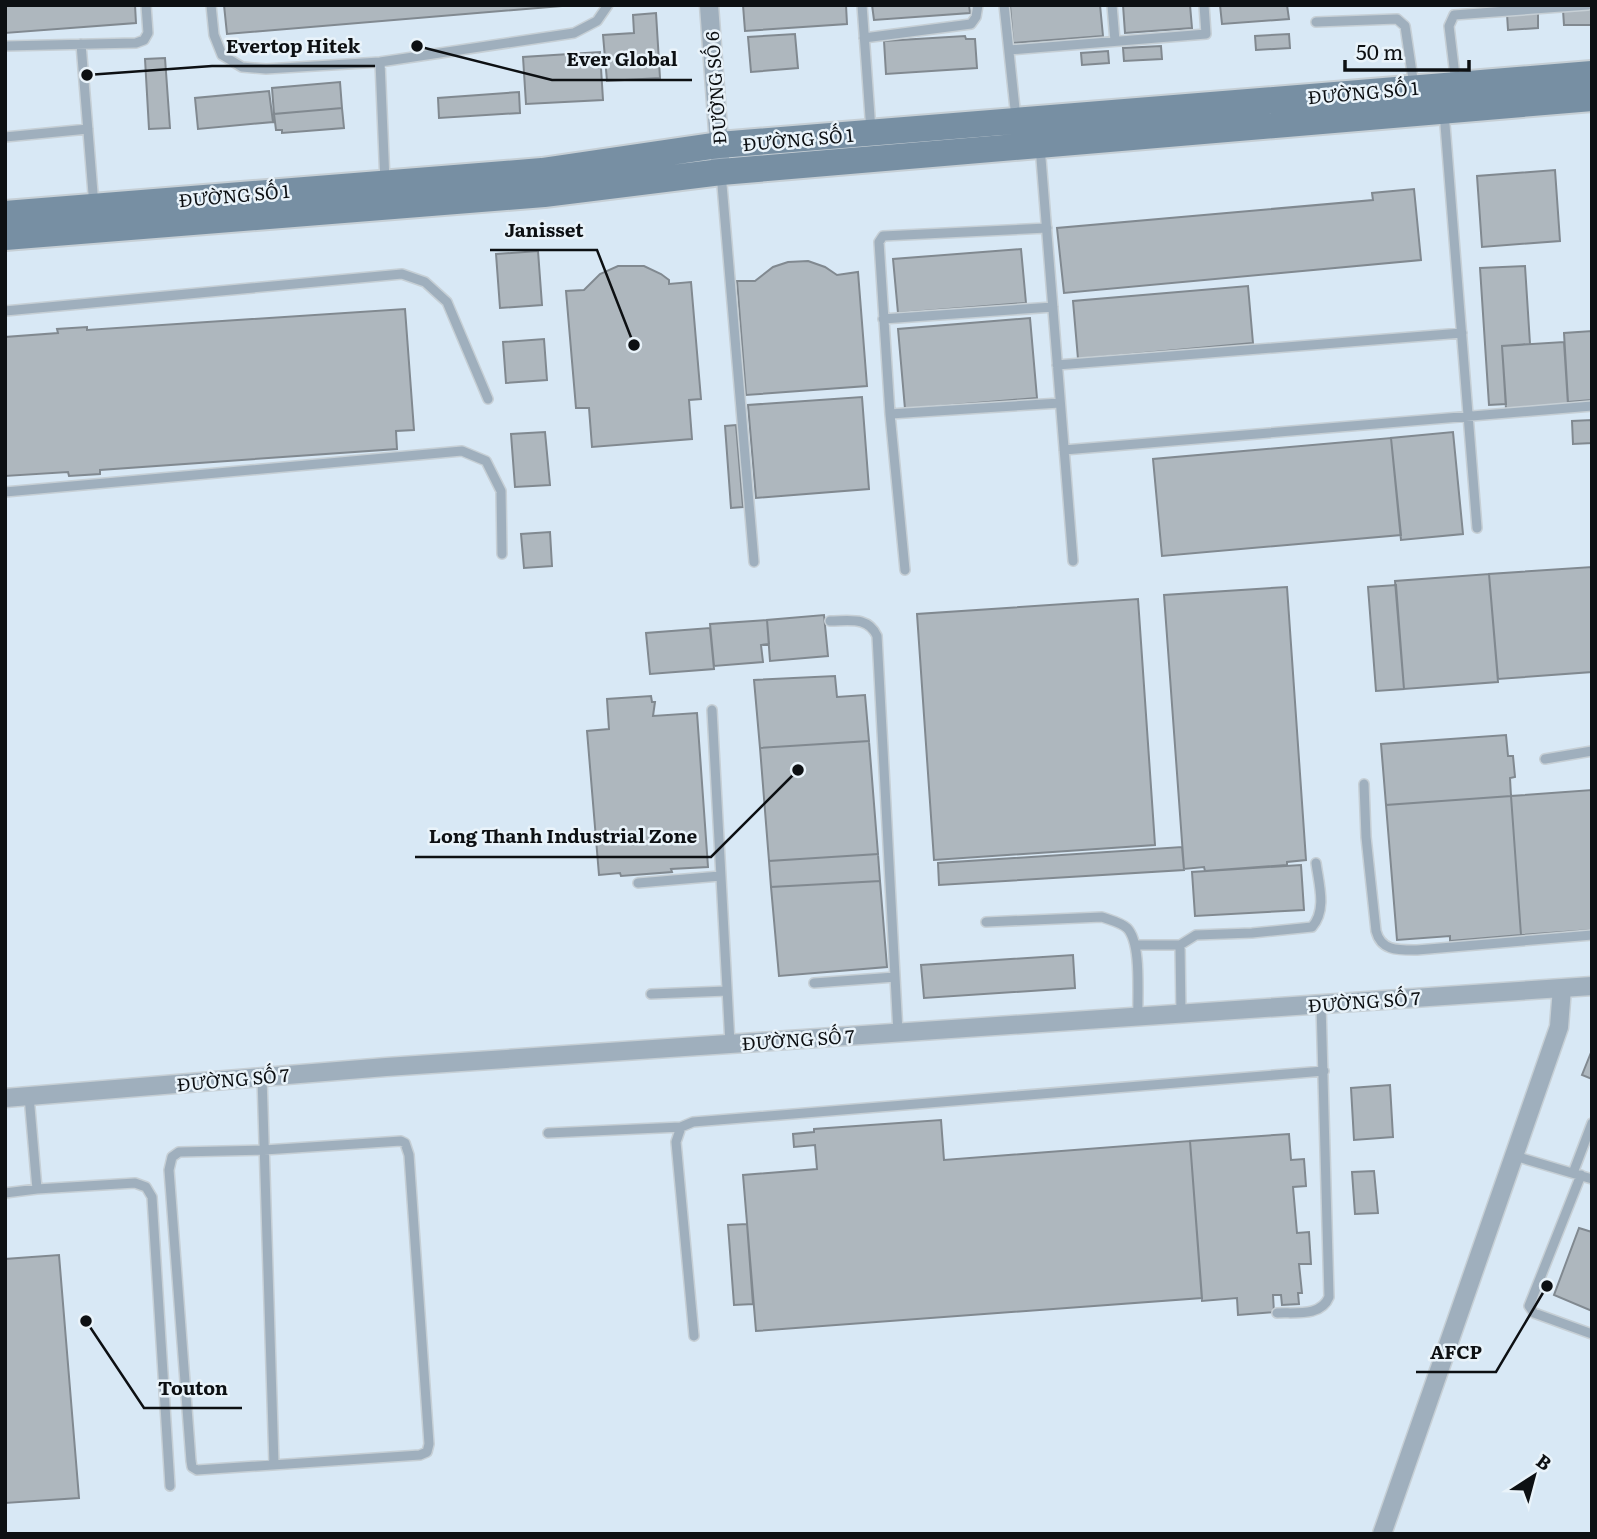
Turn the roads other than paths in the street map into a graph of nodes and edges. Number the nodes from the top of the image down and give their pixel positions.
1 (146, 5) edge
2 (211, 5) edge
3 (608, 5) edge
4 (709, 5) edge
5 (862, 5) edge
6 (978, 5) edge
7 (1004, 5) edge
8 (1112, 5) edge
9 (1203, 5) edge
10 (1588, 5) edge
11 (1316, 22) dead end
12 (864, 38) junction
13 (1115, 41) junction
14 (81, 44) junction
15 (5, 46) edge
16 (1009, 50) junction
17 (380, 62) junction
18 (1592, 74) edge
19 (1456, 85) junction
20 (1414, 88) junction
21 (1592, 98) edge
22 (1444, 110) junction
23 (1017, 121) junction
24 (88, 129) junction
25 (872, 132) junction
26 (5, 137) edge
27 (1040, 144) junction
28 (719, 145) junction
29 (721, 172) junction
30 (385, 183) junction
31 (94, 207) junction
32 (5, 214) edge
33 (1046, 228) junction
34 (5, 237) edge
35 (1053, 307) junction
36 (5, 311) edge
37 (883, 319) junction
38 (1461, 333) junction
39 (1058, 365) junction
40 (488, 399) dead end
41 (1060, 403) junction
42 (1592, 406) edge
43 (890, 414) junction
44 (1468, 416) junction
45 (1064, 450) junction
46 (5, 492) edge
47 (1476, 528) dead end
48 (502, 554) dead end
49 (1073, 561) dead end
50 (754, 562) dead end
51 (905, 570) dead end
52 (830, 621) dead end
53 (712, 710) dead end
54 (1592, 751) edge
55 (1545, 759) dead end
56 (1363, 784) dead end
57 (1317, 863) dead end
58 (720, 876) junction
59 (638, 883) dead end
60 (986, 922) dead end
61 (1592, 934) edge
62 (1136, 945) junction
63 (1180, 945) junction
64 (895, 977) junction
65 (814, 984) dead end
66 (1592, 986) edge
67 (1562, 988) junction
68 (727, 991) junction
69 (651, 994) dead end
70 (1321, 1004) junction
71 (1181, 1014) junction
72 (1138, 1017) junction
73 (898, 1033) junction
74 (730, 1044) junction
75 (1324, 1071) junction
76 (261, 1077) junction
77 (29, 1096) junction
78 (5, 1098) edge
79 (1592, 1123) edge
80 (681, 1128) junction
81 (548, 1133) dead end
82 (264, 1150) junction
83 (1515, 1156) junction
84 (1577, 1174) junction
85 (1592, 1179) edge
86 (37, 1189) junction
87 (5, 1194) edge
88 (1277, 1313) dead end
89 (1592, 1334) edge
90 (694, 1336) dead end
91 (274, 1464) junction
92 (170, 1486) dead end
93 (1382, 1534) edge

1 - 14 lane
2 - 17 lane
3 - 17 lane
4 - 28 street, ĐƯỜNG SỐ 6
5 - 12 lane
6 - 12 lane
7 - 16 lane
8 - 13 lane
9 - 13 lane
10 - 19 lane
11 - 20 lane
12 - 25 lane
13 - 16 lane
14 - 15 lane
14 - 24 lane
16 - 23 lane
17 - 30 lane
18 - 19 street, ĐƯỜNG SỐ 1
19 - 20 street, ĐƯỜNG SỐ 1
20 - 23 street, ĐƯỜNG SỐ 1
21 - 22 street, ĐƯỜNG SỐ 1
22 - 27 street, ĐƯỜNG SỐ 1
22 - 38 lane
23 - 25 street, ĐƯỜNG SỐ 1
24 - 26 lane
24 - 31 lane
25 - 28 street, ĐƯỜNG SỐ 1
27 - 29 street, ĐƯỜNG SỐ 1
27 - 33 lane
28 - 29 street, ĐƯỜNG SỐ 6
28 - 30 street, ĐƯỜNG SỐ 1
29 - 34 street, ĐƯỜNG SỐ 1
29 - 50 lane
30 - 31 street, ĐƯỜNG SỐ 1
31 - 32 street, ĐƯỜNG SỐ 1
33 - 35 lane
33 - 37 lane
35 - 37 lane
35 - 39 lane
36 - 40 lane
37 - 43 lane
38 - 39 lane
38 - 44 lane
39 - 41 lane
41 - 43 lane
41 - 45 lane
42 - 44 lane
43 - 51 lane
44 - 45 lane
44 - 47 lane
45 - 49 lane
46 - 48 lane
52 - 64 lane
53 - 58 lane
54 - 55 lane
56 - 61 lane
57 - 63 lane
58 - 59 lane
58 - 68 lane
60 - 62 lane
62 - 63 lane
62 - 72 lane
63 - 71 lane
64 - 65 lane
64 - 73 lane
66 - 67 street, ĐƯỜNG SỐ 7
67 - 70 street, ĐƯỜNG SỐ 7
67 - 83 street
68 - 69 lane
68 - 74 lane
70 - 71 street, ĐƯỜNG SỐ 7
70 - 75 lane
71 - 72 street, ĐƯỜNG SỐ 7
72 - 73 street, ĐƯỜNG SỐ 7
73 - 74 street, ĐƯỜNG SỐ 7
74 - 76 street, ĐƯỜNG SỐ 7
75 - 80 lane
75 - 88 lane
76 - 77 street, ĐƯỜNG SỐ 7
76 - 82 lane
77 - 78 street, ĐƯỜNG SỐ 7
77 - 86 lane
79 - 84 lane
80 - 81 lane
80 - 90 lane
82 - 91 lane
82 - 91 lane
82 - 91 lane
83 - 84 lane
83 - 93 street
84 - 85 lane
84 - 89 lane
86 - 87 lane
86 - 92 lane

